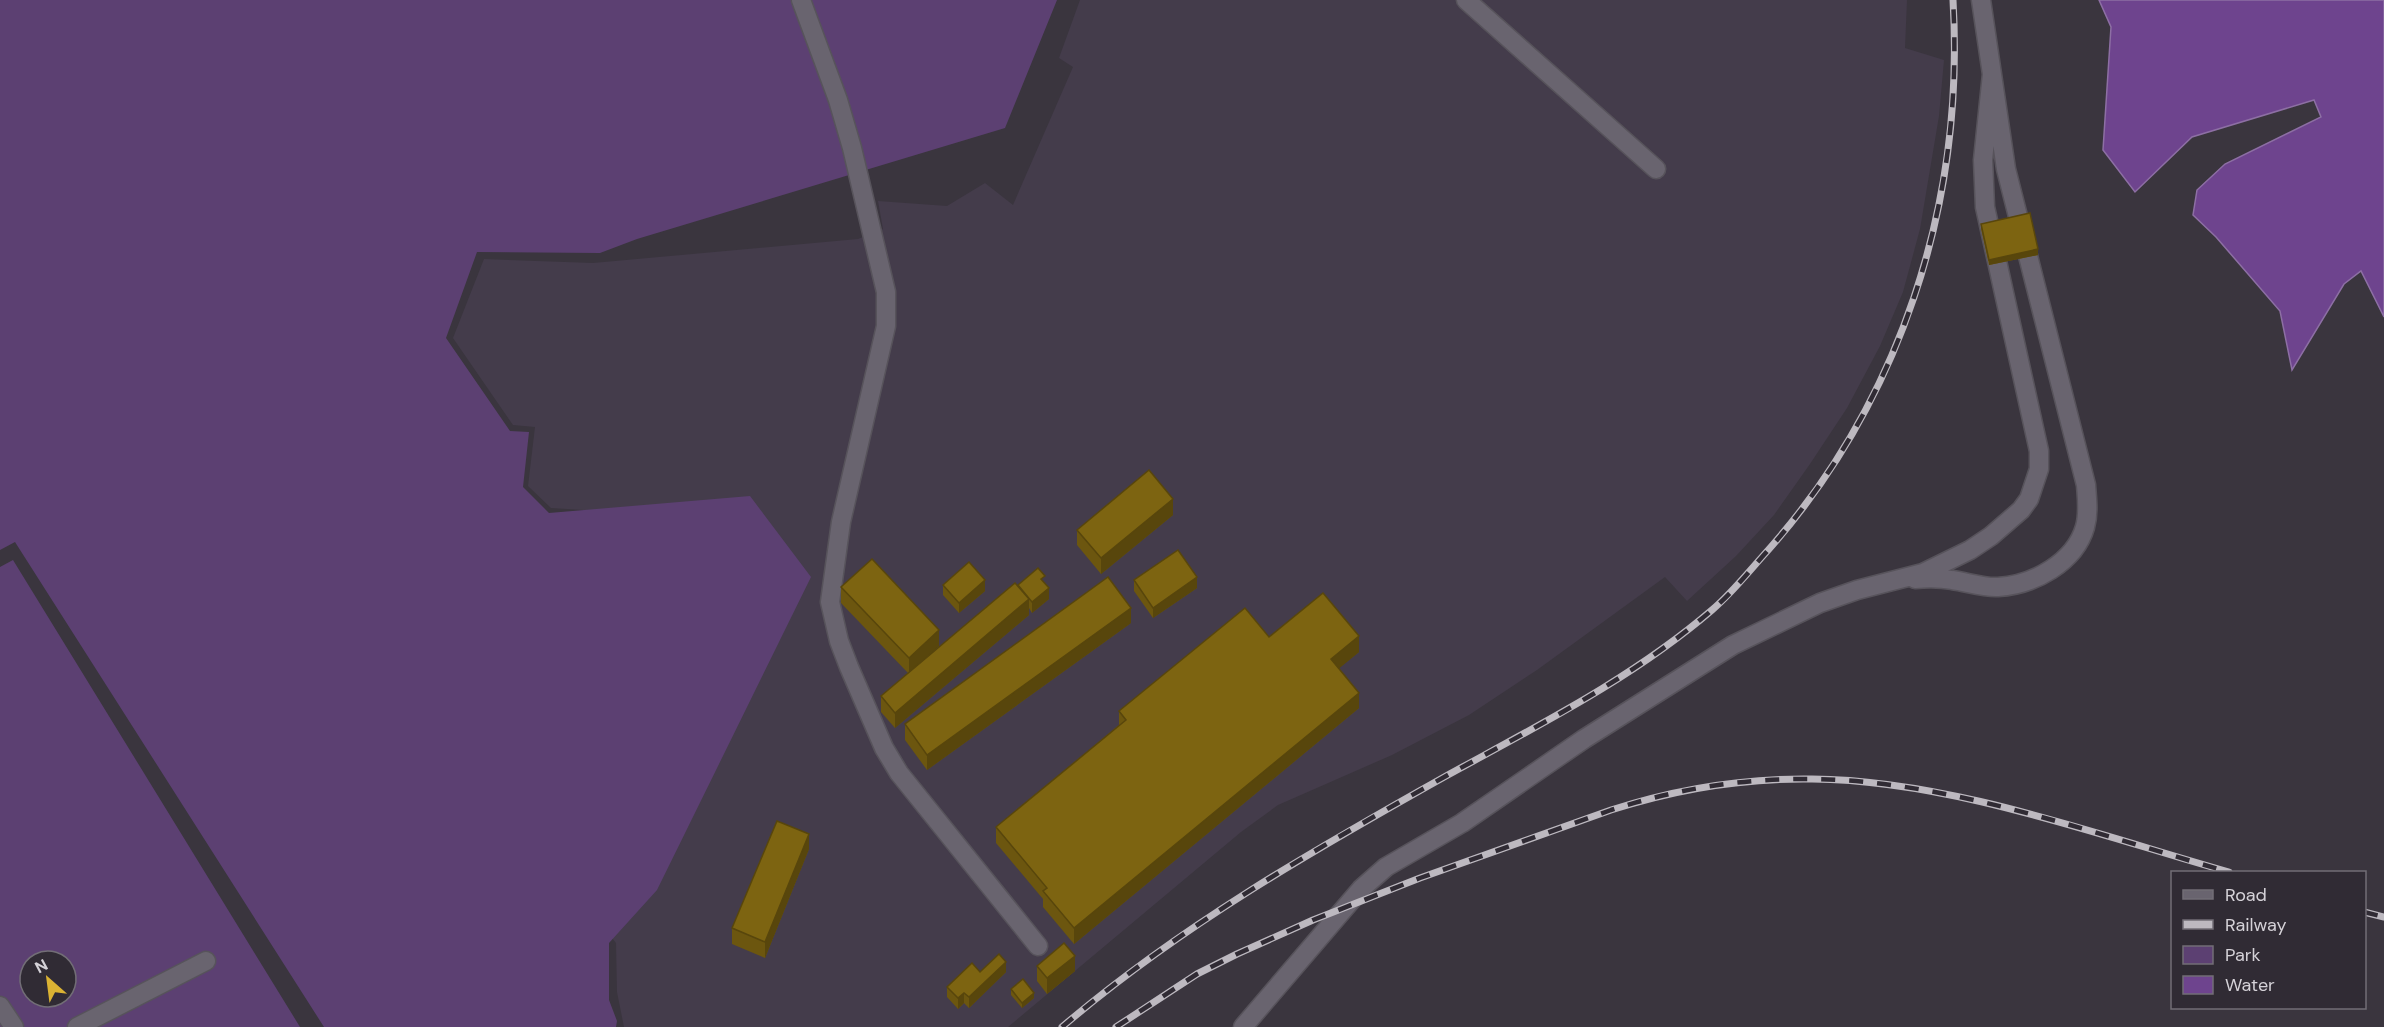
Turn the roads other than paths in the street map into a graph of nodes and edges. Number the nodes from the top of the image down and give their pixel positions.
1 (801, 0) edge
2 (1466, 0) edge
3 (1981, 0) edge
4 (1992, 74) junction
5 (1656, 169) dead end
6 (1892, 581) junction
7 (1038, 946) dead end
8 (206, 961) dead end
9 (0, 1006) edge
10 (14, 1027) edge
11 (77, 1027) edge
12 (1243, 1027) edge

1 - 7 lane
2 - 5 lane
3 - 4 lane
4 - 6 lane
4 - 6 lane
6 - 12 lane
8 - 11 lane
9 - 10 lane

